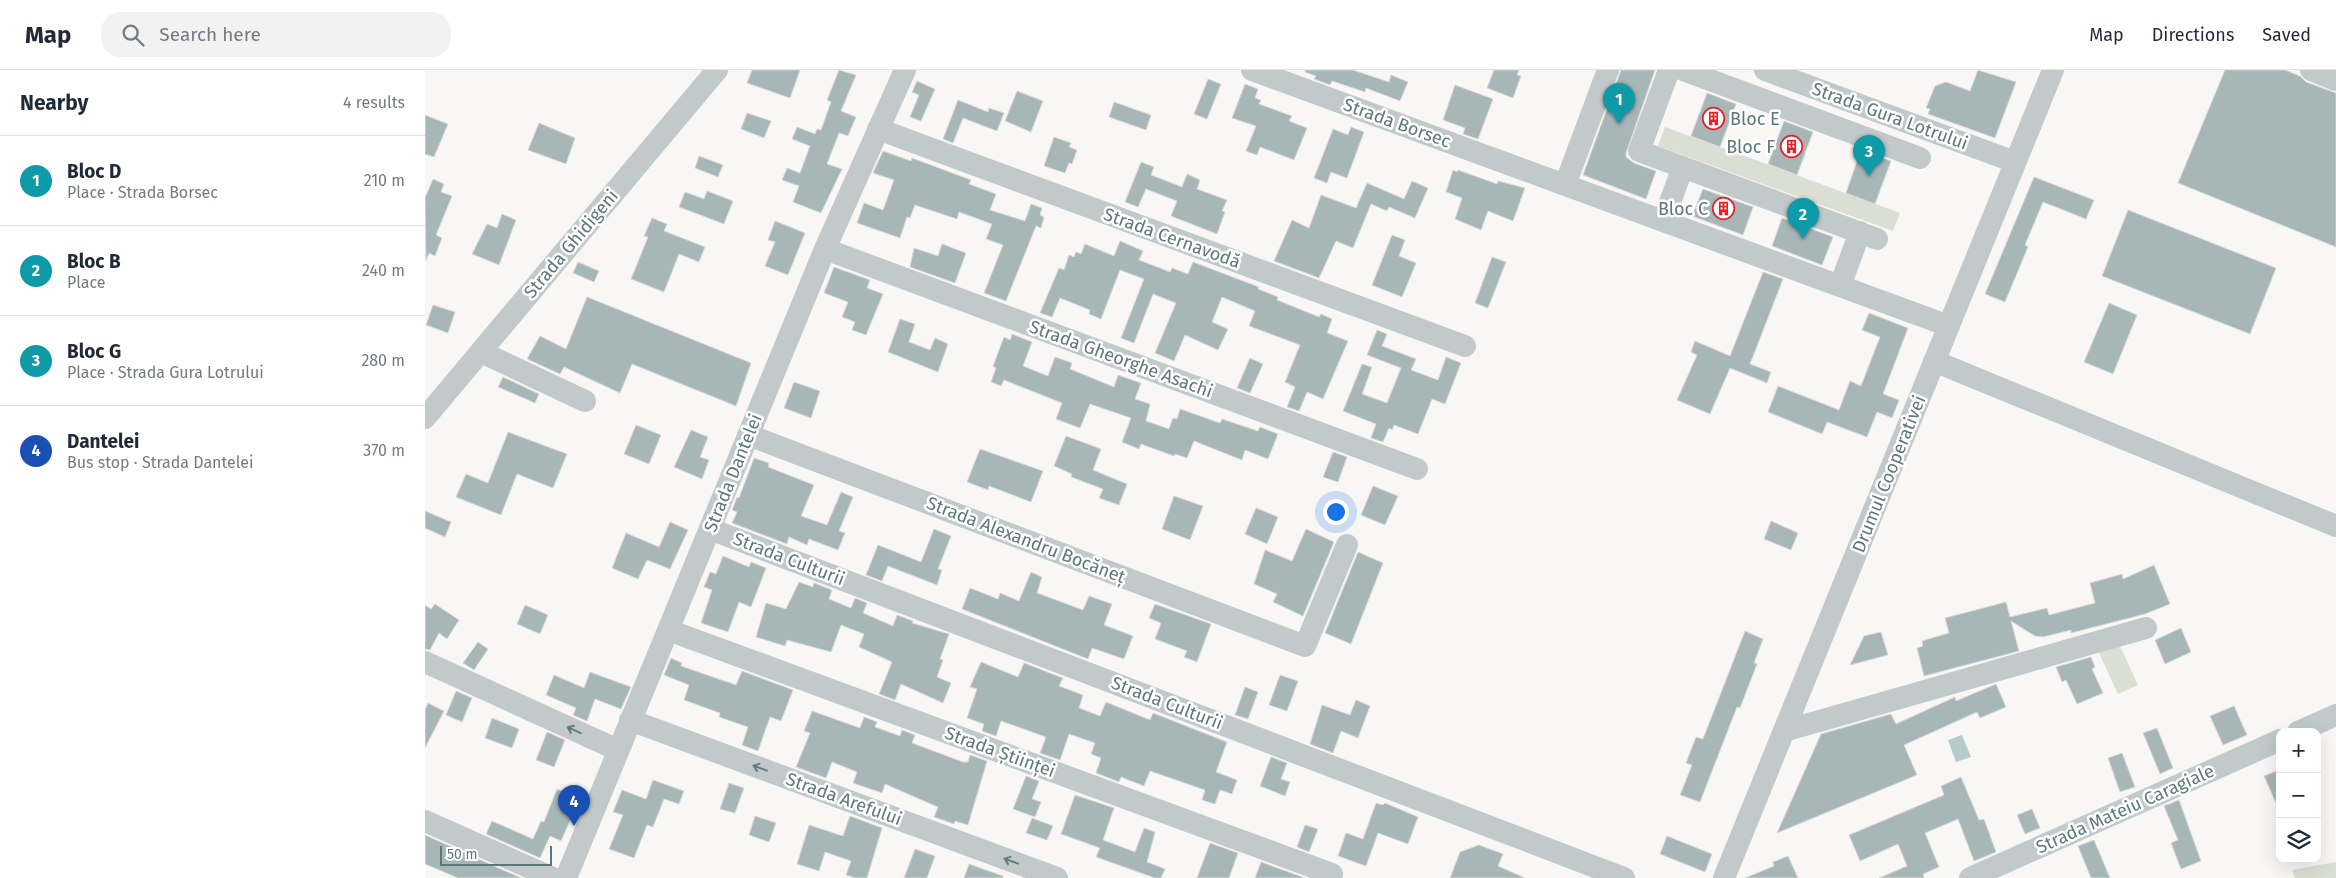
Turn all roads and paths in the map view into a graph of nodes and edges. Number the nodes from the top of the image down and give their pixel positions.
1 (717, 70) edge
2 (905, 70) edge
3 (1252, 70) edge
4 (1608, 70) edge
5 (1669, 70) edge
6 (1683, 70) edge
7 (1765, 70) edge
8 (2053, 70) edge
9 (2311, 70) edge
10 (2336, 80) edge
11 (878, 129) junction
12 (1921, 158) dead end
13 (2015, 162) junction
14 (1683, 167) junction
15 (1565, 185) junction
16 (1663, 221) junction
17 (825, 249) junction
18 (1840, 286) junction
19 (1949, 326) junction
20 (1465, 346) dead end
21 (481, 352) junction
22 (1934, 361) junction
23 (585, 401) dead end
24 (425, 418) edge
25 (748, 435) junction
26 (1417, 470) dead end
27 (2336, 526) edge
28 (710, 529) junction
29 (1347, 545) dead end
30 (2146, 628) dead end
31 (668, 630) junction
32 (425, 662) edge
33 (2336, 715) edge
34 (630, 720) junction
35 (2307, 728) edge
36 (1784, 732) junction
37 (2276, 742) edge
38 (618, 750) junction
39 (425, 820) edge
40 (1332, 874) dead end
41 (553, 878) edge
42 (566, 878) edge
43 (1057, 878) edge
44 (1624, 878) edge
45 (1724, 878) edge
46 (1970, 878) edge

1 - 21 street, Strada Ghidigeni
2 - 11 street, Strada Dantelei
3 - 15 street, Strada Borsec
4 - 15 street
5 - 14 street
6 - 12 street
7 - 13 street, Strada Gura Lotrului
8 - 13 street, Drumul Cooperativei
9 - 10 street
11 - 17 street, Strada Dantelei
11 - 20 street, Strada Cernavodă
13 - 19 street, Drumul Cooperativei
14 - 16 street
14 - 18 street
15 - 16 street, Strada Borsec
16 - 18 street, Strada Borsec
17 - 25 street, Strada Dantelei
17 - 26 street, Strada Gheorghe Asachi
18 - 19 street, Strada Borsec
19 - 22 street, Drumul Cooperativei
21 - 23 street
21 - 24 street, Strada Ghidigeni
22 - 27 street
22 - 36 street, Drumul Cooperativei
25 - 28 street, Strada Dantelei
25 - 29 street, Strada Alexandru Bocăneț
28 - 31 street, Strada Dantelei
28 - 44 street, Strada Culturii
30 - 36 street
31 - 34 street, Strada Dantelei
31 - 40 street, Strada Științei
38 -> 32 street
33 - 35 street
34 - 38 street, Strada Dantelei
43 -> 34 street, Strada Arefului
36 - 45 street, Drumul Cooperativei
37 - 46 street, Strada Mateiu Caragiale
38 - 42 street, Strada Dantelei
39 - 41 street

